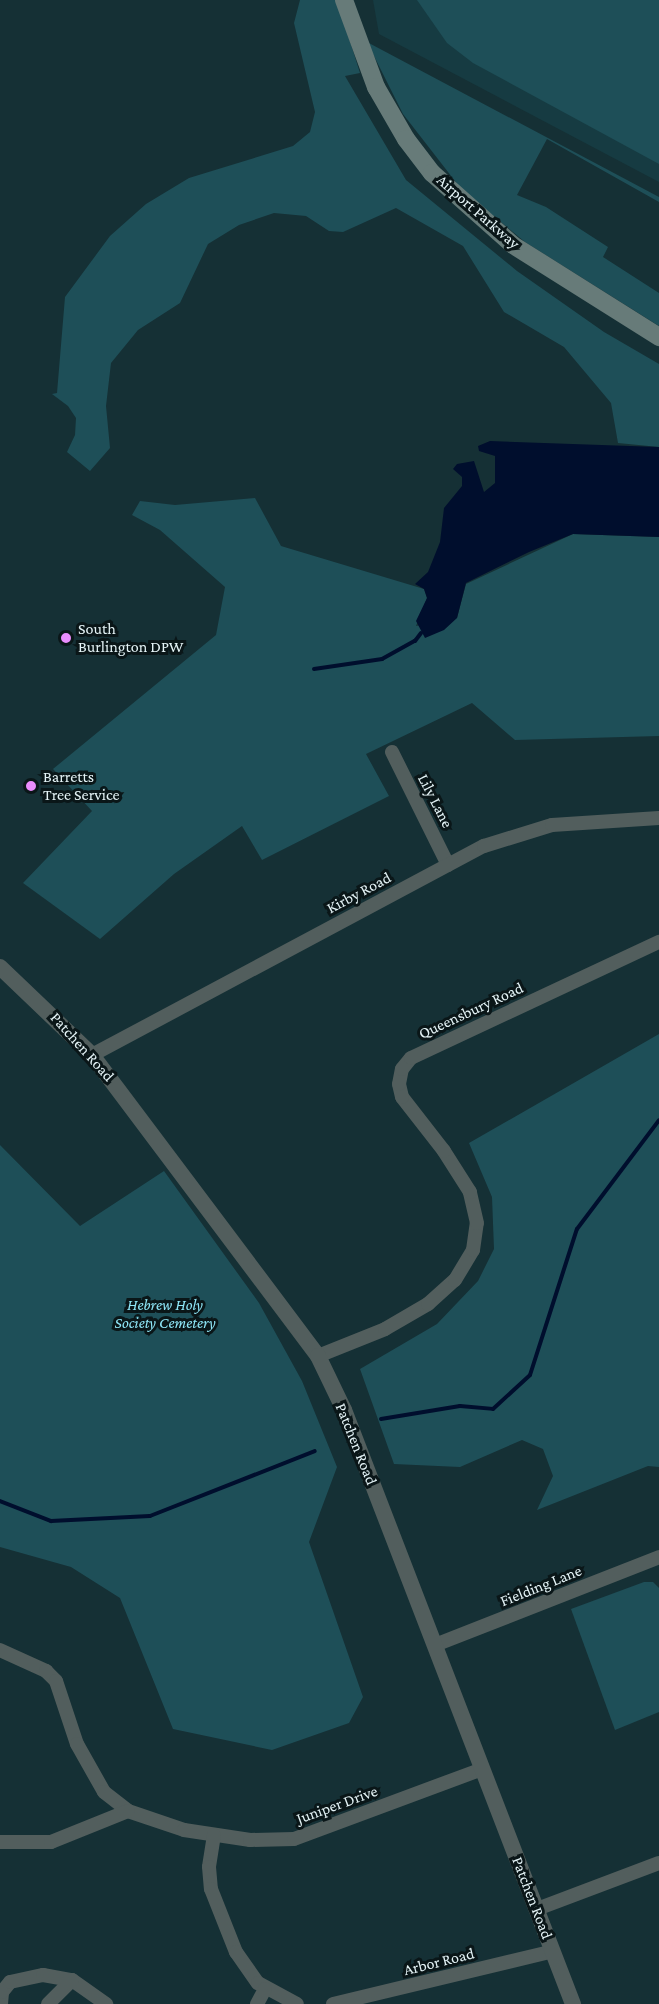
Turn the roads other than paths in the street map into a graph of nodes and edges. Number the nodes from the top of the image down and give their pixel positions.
1 (344, 0) edge
2 (659, 337) edge
3 (392, 752) dead end
4 (659, 818) edge
5 (448, 864) junction
6 (659, 942) edge
7 (0, 967) edge
8 (92, 1054) junction
9 (318, 1356) junction
10 (659, 1557) edge
11 (435, 1645) junction
12 (0, 1650) edge
13 (482, 1769) junction
14 (128, 1811) junction
15 (214, 1835) junction
16 (0, 1842) edge
17 (659, 1863) edge
18 (537, 1909) junction
19 (553, 1951) junction
20 (72, 1980) junction
21 (265, 1989) junction
22 (1, 2004) edge
23 (48, 2004) edge
24 (106, 2004) edge
25 (257, 2004) edge
26 (297, 2004) edge
27 (333, 2004) edge
28 (573, 2004) edge

1 - 2 main road, Airport Parkway
3 - 5 street, Lily Lane
4 - 5 street, Kirby Road
5 - 8 street, Kirby Road
6 - 9 street, Queensbury Road
7 - 8 street, Patchen Road
8 - 9 street, Patchen Road
9 - 11 street, Patchen Road
10 - 11 street, Fielding Lane
11 - 13 street, Patchen Road
12 - 14 street, Juniper Drive
13 - 15 street, Juniper Drive
13 - 18 street, Patchen Road
14 - 15 street, Juniper Drive
14 - 16 street
15 - 21 street
17 - 18 street
18 - 19 street, Patchen Road
19 - 27 street, Arbor Road
19 - 28 street, Patchen Road
20 - 22 street
20 - 23 street
20 - 24 street
21 - 25 street
21 - 26 street

